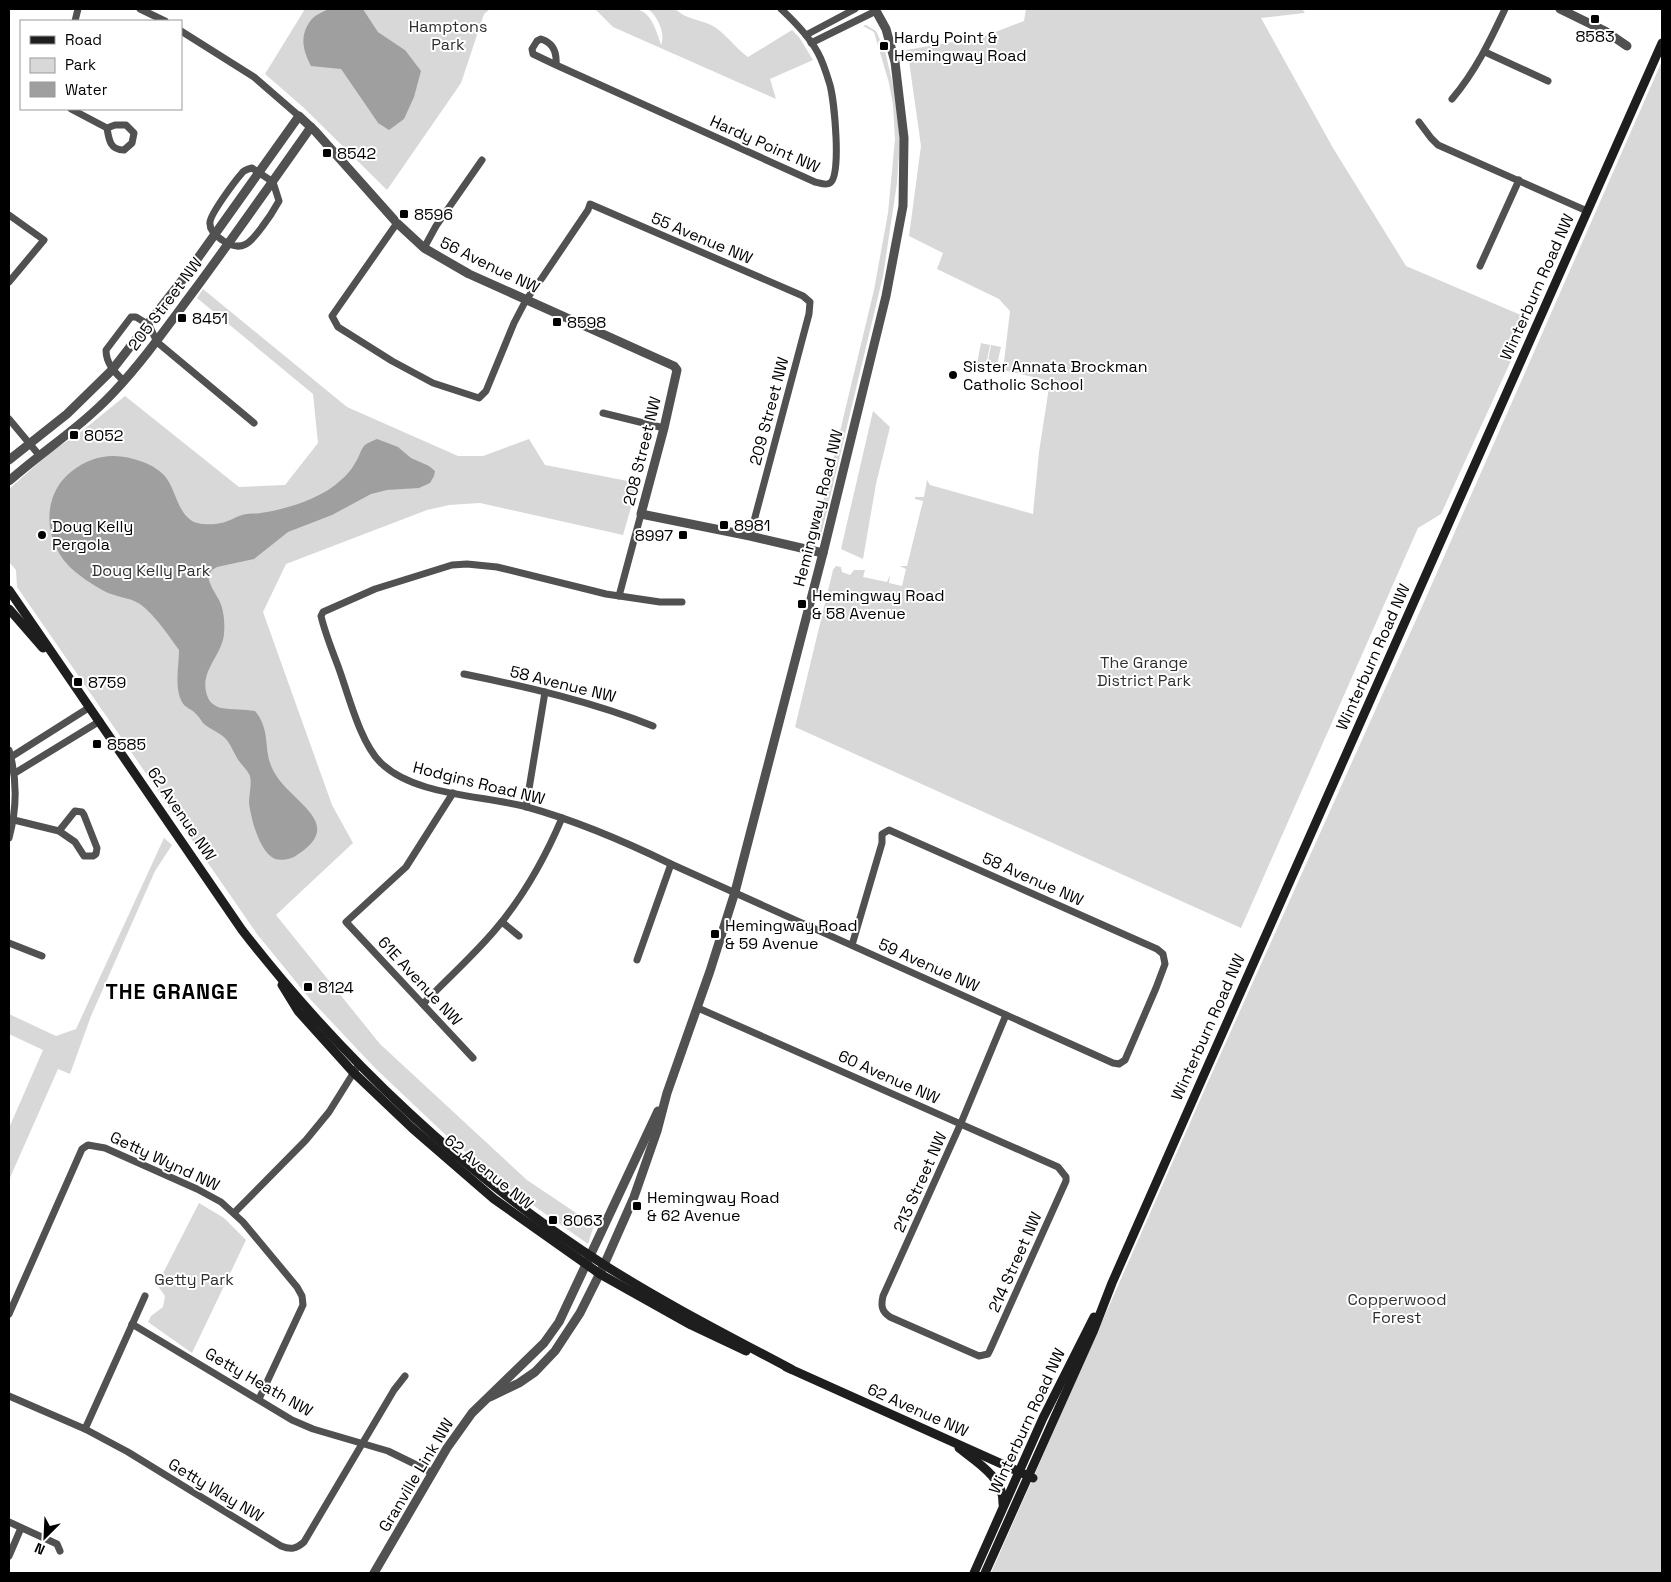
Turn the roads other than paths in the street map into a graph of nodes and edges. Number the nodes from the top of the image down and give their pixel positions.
1 (140, 9) edge
2 (781, 9) edge
3 (855, 9) edge
4 (1505, 9) edge
5 (1560, 9) edge
6 (876, 10) edge
7 (1574, 11) edge
8 (163, 20) edge
9 (182, 31) edge
10 (806, 35) junction
11 (1662, 43) edge
12 (811, 44) junction
13 (1627, 46) dead end
14 (1485, 52) junction
15 (556, 65) dead end
16 (1548, 81) dead end
17 (1452, 99) dead end
18 (74, 110) edge
19 (299, 116) junction
20 (1419, 122) dead end
21 (311, 127) junction
22 (107, 128) dead end
23 (482, 160) dead end
24 (259, 173) junction
25 (1519, 180) junction
26 (273, 182) junction
27 (1588, 212) junction
28 (9, 215) edge
29 (397, 223) junction
30 (215, 235) junction
31 (228, 245) junction
32 (424, 248) junction
33 (1480, 266) dead end
34 (9, 282) edge
35 (803, 296) joint
36 (526, 300) junction
37 (149, 324) junction
38 (157, 342) junction
39 (112, 370) junction
40 (677, 370) joint
41 (124, 381) junction
42 (603, 413) dead end
43 (9, 419) edge
44 (254, 422) dead end
45 (664, 428) junction
46 (29, 443) junction
47 (39, 455) junction
48 (9, 460) edge
49 (9, 481) edge
50 (641, 514) junction
51 (750, 536) junction
52 (823, 553) junction
53 (9, 590) edge
54 (619, 596) junction
55 (682, 602) dead end
56 (9, 609) edge
57 (464, 674) dead end
58 (69, 679) junction
59 (545, 692) junction
60 (90, 707) junction
61 (100, 721) junction
62 (653, 726) dead end
63 (10, 753) edge
64 (15, 773) junction
65 (454, 793) junction
66 (526, 807) junction
67 (11, 812) edge
68 (562, 818) junction
69 (14, 820) junction
70 (59, 831) junction
71 (9, 838) edge
72 (671, 864) junction
73 (735, 892) junction
74 (502, 922) junction
75 (519, 936) dead end
76 (9, 943) edge
77 (852, 945) junction
78 (42, 956) dead end
79 (637, 960) dead end
80 (423, 1004) junction
81 (698, 1008) junction
82 (1006, 1015) junction
83 (473, 1058) dead end
84 (1113, 1063) joint
85 (356, 1068) junction
86 (667, 1093) junction
87 (961, 1123) junction
88 (1066, 1177) joint
89 (234, 1213) junction
90 (591, 1256) junction
91 (587, 1265) junction
92 (604, 1265) junction
93 (600, 1274) junction
94 (1112, 1283) junction
95 (145, 1296) dead end
96 (9, 1314) edge
97 (132, 1324) junction
98 (984, 1355) joint
99 (791, 1369) junction
100 (405, 1376) dead end
101 (9, 1396) edge
102 (490, 1397) junction
103 (259, 1400) junction
104 (85, 1429) junction
105 (952, 1441) junction
106 (364, 1443) junction
107 (1019, 1472) junction
108 (433, 1473) junction
109 (1031, 1477) junction
110 (1003, 1508) junction
111 (9, 1522) edge
112 (21, 1528) junction
113 (60, 1550) dead end
114 (9, 1556) edge
115 (374, 1573) edge
116 (974, 1573) edge
117 (985, 1573) edge

1 - 8 street
2 - 10 street, Hardy Point NW
3 - 10 street
4 - 14 street
5 - 7 street
6 - 12 street
6 - 52 street, Hemingway Road NW
7 - 13 street
9 - 19 street, 56 Avenue NW
10 - 12 street, Hardy Point NW
11 - 27 main road, Winterburn Road NW
12 - 15 street, Hardy Point NW
14 - 16 street
14 - 17 street
18 - 22 street
19 - 21 street, 56 Avenue NW
19 - 24 street, 205 Street NW
20 - 25 street
21 - 26 street, 205 Street NW
21 - 29 street, 56 Avenue NW
23 - 32 street
24 - 26 street
24 - 30 street, 205 Street NW
24 - 30 street
25 - 27 street
25 - 33 street
26 - 31 street, 205 Street NW
26 - 31 street
27 - 94 main road, Winterburn Road NW
28 - 34 street
29 - 32 street, 56 Avenue NW
29 - 36 street
30 - 31 street
30 - 37 street, 205 Street NW
31 - 38 street, 205 Street NW
32 - 36 street, 56 Avenue NW
35 - 36 street, 55 Avenue NW
35 - 51 street, 209 Street NW
36 - 40 street, 56 Avenue NW
37 - 38 street
37 - 39 street, 205 Street NW
37 - 39 street, 205 Street NW
38 - 41 street, 205 Street NW
38 - 44 street
39 - 41 street
39 - 46 street, 205 Street NW
40 - 45 street, 208 Street NW
41 - 47 street, 205 Street NW
42 - 45 street
43 - 46 street
45 - 50 street, 208 Street NW
46 - 47 street
46 - 48 street, 205 Street NW
47 - 49 street, 205 Street NW
50 - 51 street
50 - 54 street, 208 Street NW
51 - 52 street
52 - 73 street, Hemingway Road NW
53 - 58 main road, 62 Avenue NW
54 - 55 street, Hodgins Road NW
54 - 65 street, Hodgins Road NW
56 - 58 main road, 62 Avenue NW
57 - 59 street, 58 Avenue NW
58 - 60 main road, 62 Avenue NW
59 - 62 street, 58 Avenue NW
59 - 66 street
60 - 61 main road, 62 Avenue NW
60 - 63 street
61 - 64 street
61 - 85 main road, 62 Avenue NW
63 - 64 street
64 - 67 street
65 - 66 street, Hodgins Road NW
65 - 80 street, 61E Avenue NW
66 - 68 street, Hodgins Road NW
67 - 69 street
68 - 72 street, Hodgins Road NW
68 - 74 street
69 - 70 street
69 - 71 street
70 - 70 street
72 - 73 street, Hodgins Road NW
72 - 79 street
73 - 77 street, 59 Avenue NW
73 - 81 street, Hemingway Road NW
74 - 75 street
74 - 80 street
76 - 78 street
77 - 82 street, 59 Avenue NW
77 - 84 street, 58 Avenue NW
80 - 83 street, 61E Avenue NW
81 - 86 street, Hemingway Road NW
81 - 87 street, 60 Avenue NW
82 - 84 street, 59 Avenue NW
82 - 87 street, 213 Street NW
85 - 89 street
85 - 90 main road, 62 Avenue NW
85 - 91 main road, 62 Avenue NW
86 - 90 street, Hemingway Road NW
86 - 92 street, Hemingway Road NW
87 - 88 street, 60 Avenue NW
87 - 98 street, 213 Street NW
88 - 98 street, 214 Street NW
89 - 96 street, Getty Wynd NW
89 - 103 street
90 - 91 street, Granville Link NW
90 - 92 main road, 62 Avenue NW
91 - 93 main road, 62 Avenue NW
91 - 102 street, Granville Link NW
92 - 93 street, Granville Link NW
92 - 99 main road, 62 Avenue NW
93 - 99 main road, 62 Avenue NW
93 - 102 street, Granville Link NW
94 - 107 main road, Winterburn Road NW
94 - 109 main road, Winterburn Road NW
95 - 97 street
97 - 103 street, Getty Heath NW
97 - 104 street
99 - 105 main road, 62 Avenue NW
100 - 106 street
101 - 104 street, Getty Way NW
102 - 108 street, Granville Link NW
103 - 106 street, Getty Heath NW
104 - 106 street, Getty Way NW
105 - 107 main road, 62 Avenue NW
105 - 110 main road
106 - 108 street, Getty Heath NW
107 - 109 main road, 62 Avenue NW
107 - 110 main road, Winterburn Road NW
108 - 115 street, Granville Link NW
109 - 117 main road, Winterburn Road NW
110 - 116 main road, Winterburn Road NW
111 - 112 street
112 - 113 street
112 - 114 street

